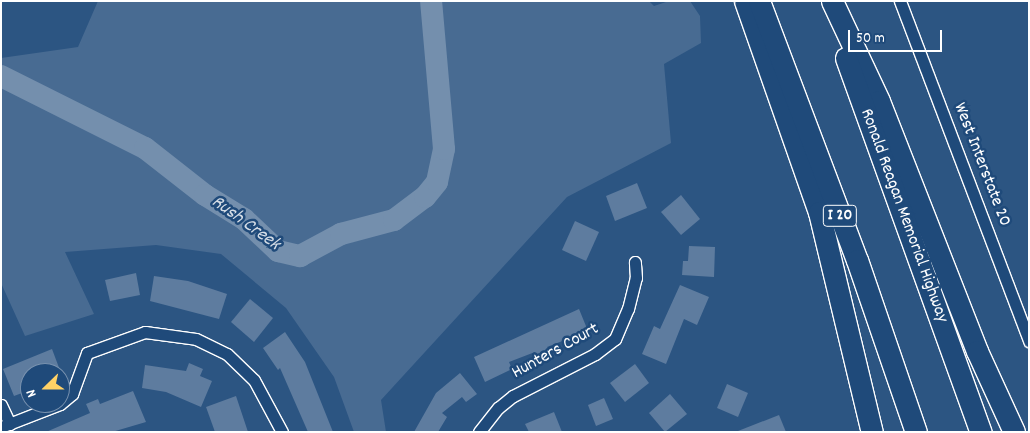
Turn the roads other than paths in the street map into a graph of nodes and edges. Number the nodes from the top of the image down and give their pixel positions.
1 (745, 1) edge
2 (759, 1) edge
3 (825, 1) edge
4 (832, 1) edge
5 (900, 1) edge
6 (635, 262) dead end
7 (1029, 341) edge
8 (1, 405) edge
9 (5, 425) edge
10 (282, 432) edge
11 (480, 432) edge
12 (872, 432) edge
13 (916, 432) edge
14 (980, 432) edge
15 (1014, 432) edge

1 - 12 highway
2 - 13 highway, I 20
3 - 14 highway, Ronald Reagan Memorial Highway
4 - 15 highway
5 - 7 street, West Interstate 20
6 - 11 street, Hunters Court
8 - 9 street
9 - 10 street

